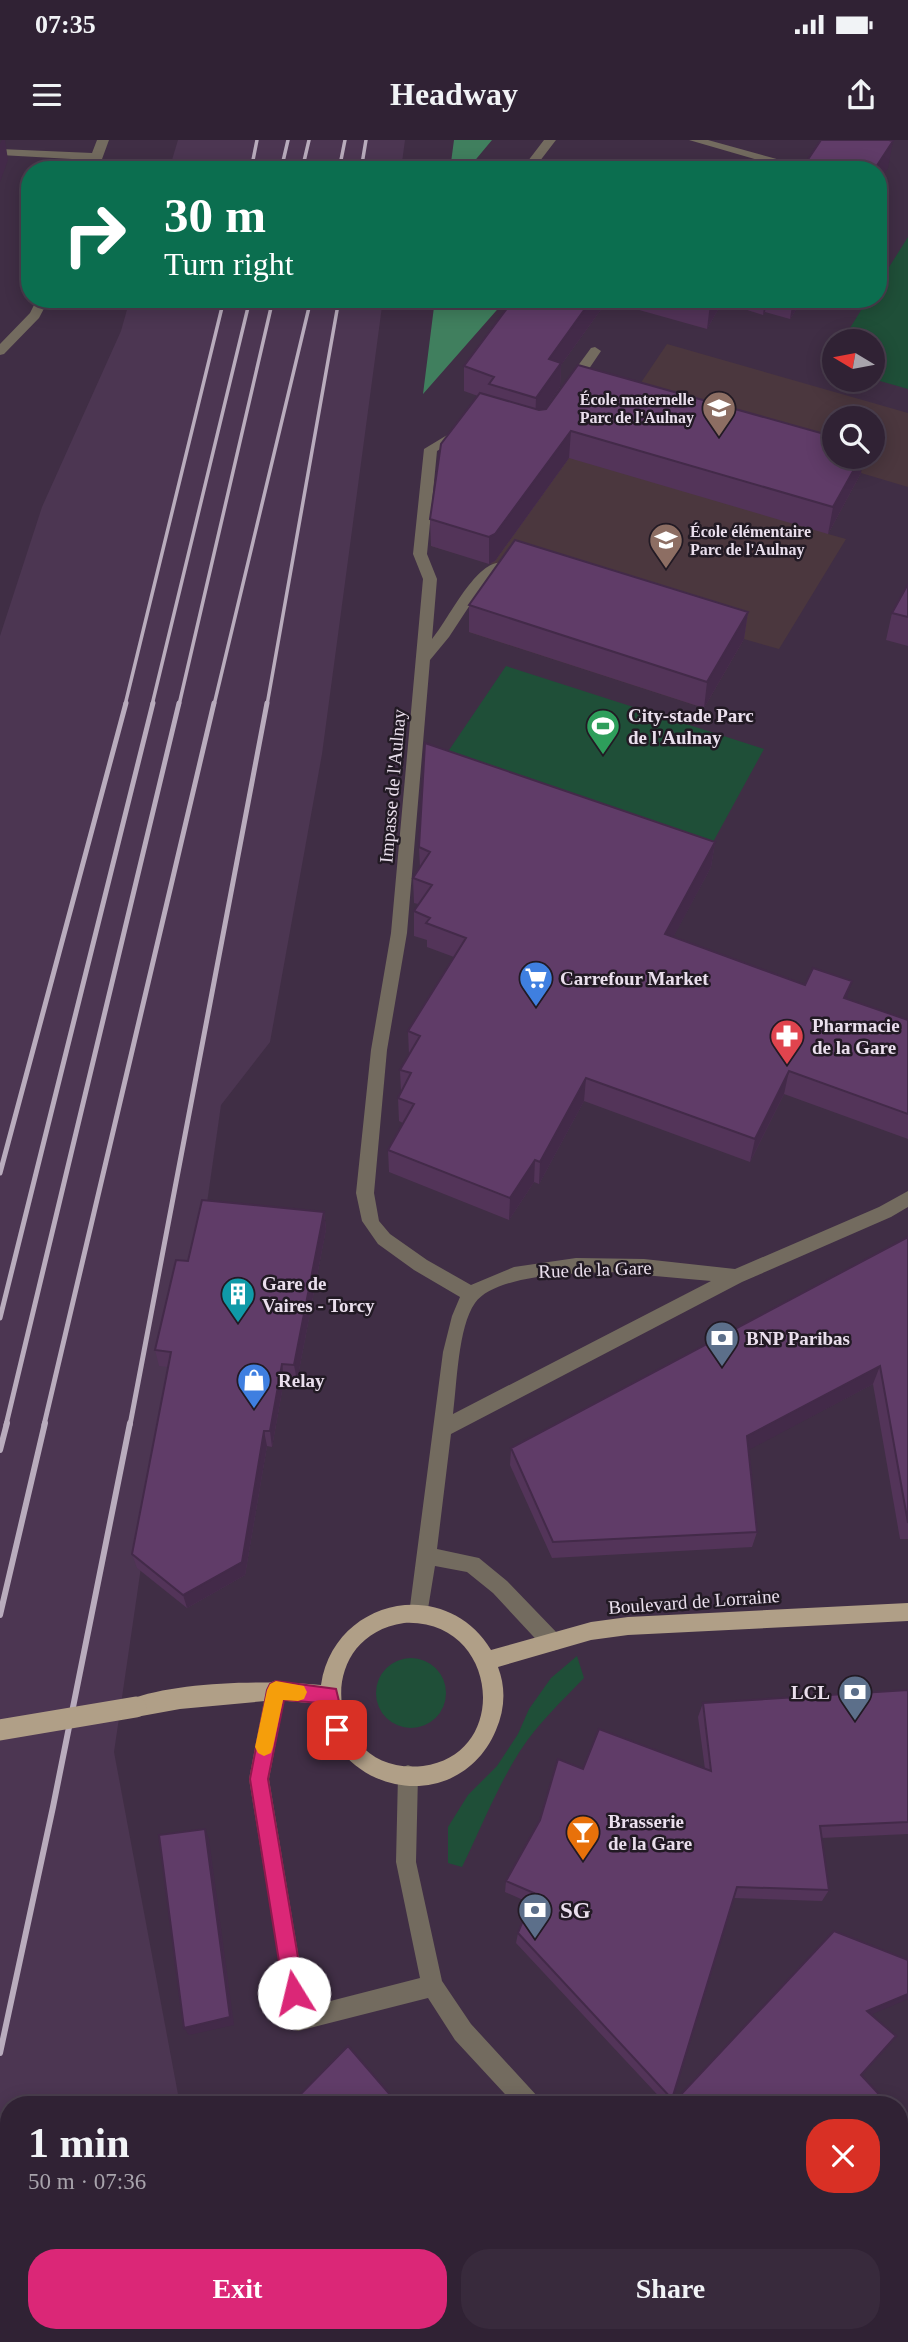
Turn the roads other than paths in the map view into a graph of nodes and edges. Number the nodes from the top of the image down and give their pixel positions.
1 (103, 140) edge
2 (550, 140) edge
3 (695, 140) edge
4 (0, 152) edge
5 (97, 156) junction
6 (95, 161) edge
7 (534, 161) edge
8 (777, 161) edge
9 (38, 308) edge
10 (0, 351) edge
11 (595, 351) dead end
12 (563, 397) edge
13 (472, 418) edge
14 (499, 566) edge
15 (422, 660) junction
16 (908, 1198) edge
17 (736, 1277) junction
18 (471, 1294) junction
19 (442, 1429) junction
20 (427, 1556) junction
21 (908, 1612) edge
22 (419, 1614) junction
23 (552, 1642) junction
24 (488, 1660) junction
25 (276, 1690) junction
26 (329, 1695) junction
27 (0, 1730) edge
28 (408, 1776) junction
29 (433, 1986) junction
30 (522, 2096) edge

1 - 5 street
2 - 7 street
3 - 8 street
4 - 5 street
5 - 6 street
9 - 10 street
11 - 12 street
13 - 15 street, Impasse de l'Aulnay
14 - 15 street
15 - 18 street, Impasse de l'Aulnay
16 - 17 street
17 - 18 street, Rue de la Gare
17 - 19 street
18 - 19 street
19 - 20 street
20 - 22 street
20 - 23 street
21 - 23 main road, Boulevard de Lorraine
22 - 24 main road
22 - 26 main road
23 - 24 main road, Boulevard de Lorraine
24 - 28 main road
25 - 26 main road
25 - 27 main road, bridge
25 - 29 street
26 - 28 main road
28 - 29 street
29 - 30 street

